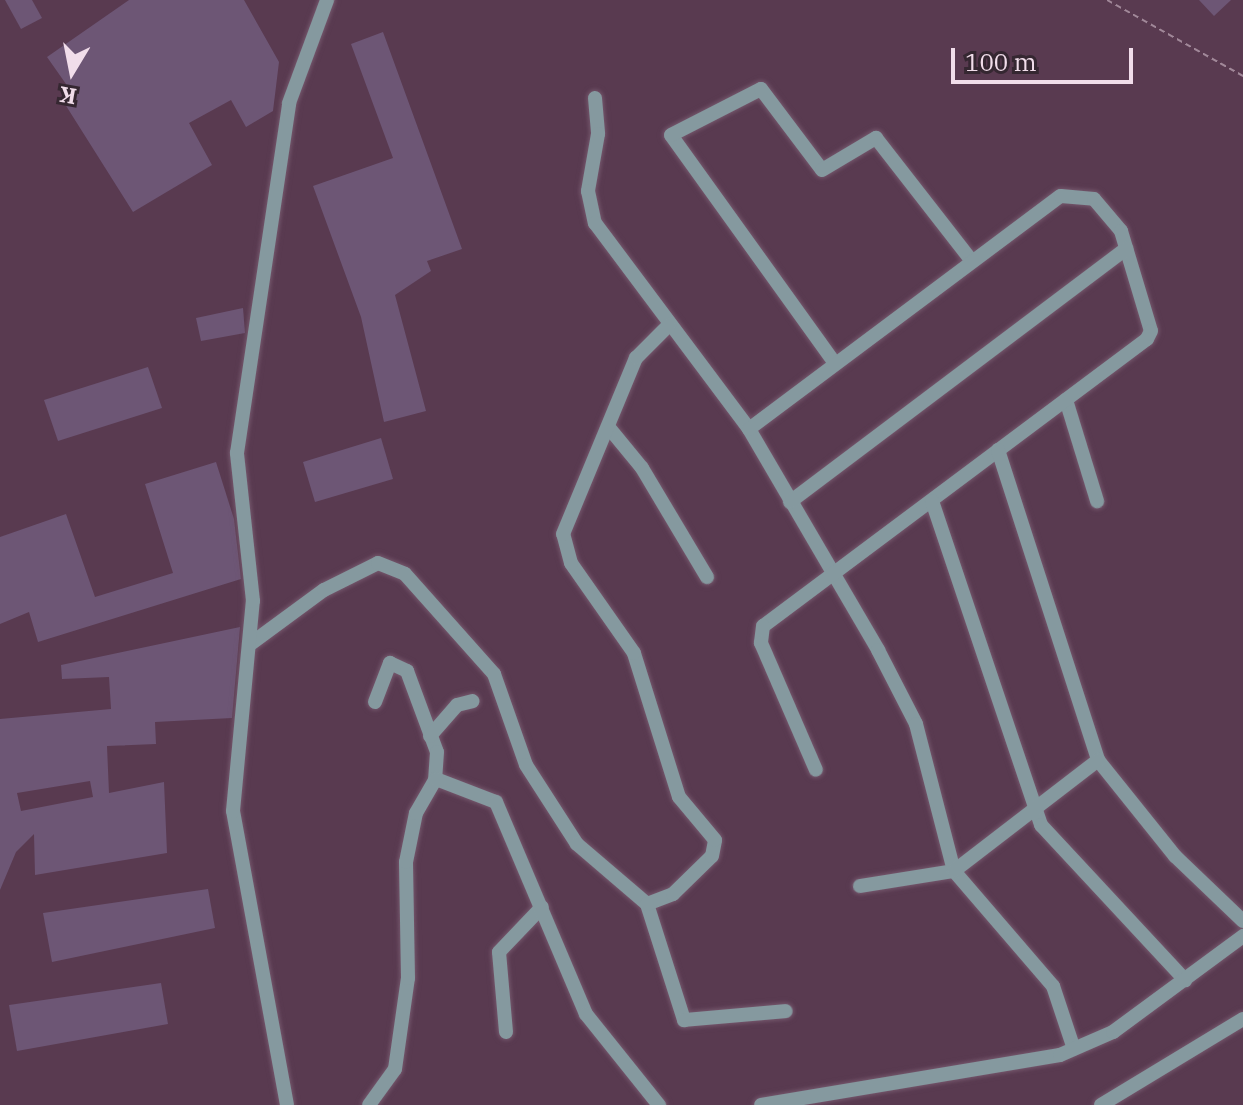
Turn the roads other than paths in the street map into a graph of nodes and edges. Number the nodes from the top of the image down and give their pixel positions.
1 (327, 0) edge
2 (595, 98) dead end
3 (1126, 249) junction
4 (971, 260) junction
5 (669, 325) junction
6 (834, 362) junction
7 (1066, 400) junction
8 (610, 429) junction
9 (749, 429) junction
10 (998, 450) junction
11 (932, 501) junction
12 (1097, 501) dead end
13 (790, 502) junction
14 (831, 574) junction
15 (707, 577) dead end
16 (249, 645) junction
17 (473, 701) dead end
18 (375, 702) dead end
19 (430, 736) junction
20 (1098, 760) junction
21 (816, 770) dead end
22 (435, 780) junction
23 (1033, 809) junction
24 (954, 871) junction
25 (860, 886) dead end
26 (647, 904) junction
27 (542, 907) junction
28 (1243, 921) edge
29 (1243, 936) edge
30 (1185, 980) junction
31 (786, 1011) dead end
32 (1243, 1019) edge
33 (506, 1032) dead end
34 (1074, 1049) junction
35 (287, 1105) edge
36 (369, 1105) edge
37 (659, 1105) edge
38 (761, 1105) edge
39 (1101, 1105) edge

1 - 16 street
2 - 5 street
3 - 4 street
3 - 7 street
3 - 13 street
4 - 6 street
4 - 6 street
5 - 8 street
5 - 9 street
6 - 9 street
7 - 10 street
7 - 12 street
8 - 15 street
8 - 26 street
9 - 13 street
10 - 11 street
10 - 20 street
11 - 14 street
11 - 23 street
13 - 14 street
14 - 21 street
14 - 24 street
16 - 26 street
16 - 35 street
17 - 19 street
18 - 19 street
19 - 22 street
20 - 23 street
20 - 28 street
22 - 27 street
22 - 36 street
23 - 24 street
23 - 30 street
24 - 25 street
24 - 34 street
26 - 31 street
27 - 33 street
27 - 37 street
29 - 30 street
30 - 34 street
32 - 39 street
34 - 38 street

